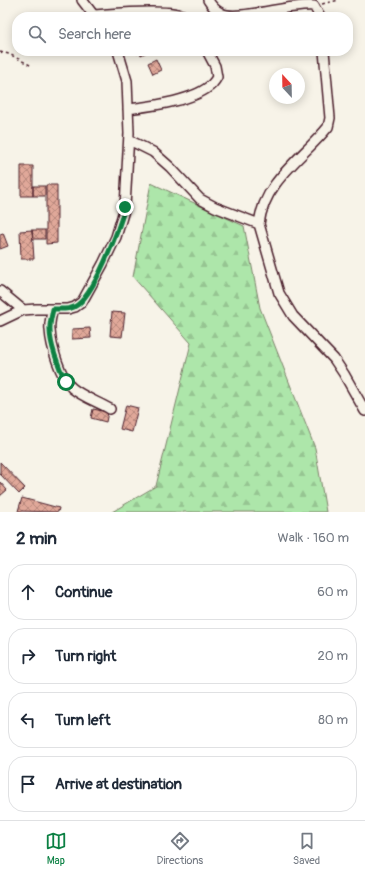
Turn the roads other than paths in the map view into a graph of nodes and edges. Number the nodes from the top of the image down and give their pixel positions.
1 (82, 0) edge
2 (208, 0) edge
3 (91, 12) edge
4 (219, 12) edge
5 (261, 12) edge
6 (317, 12) edge
7 (120, 56) edge
8 (210, 56) edge
9 (324, 56) edge
10 (128, 109) junction
11 (129, 140) junction
12 (258, 224) junction
13 (0, 291) edge
14 (53, 309) junction
15 (23, 310) junction
16 (0, 322) edge
17 (110, 409) dead end
18 (365, 411) edge

1 - 3 street
2 - 4 street
5 - 6 street
7 - 10 street
8 - 10 street
9 - 12 street
10 - 11 street
11 - 12 street
11 - 14 street
12 - 18 street
13 - 15 street
14 - 15 street
14 - 17 street
15 - 16 street

